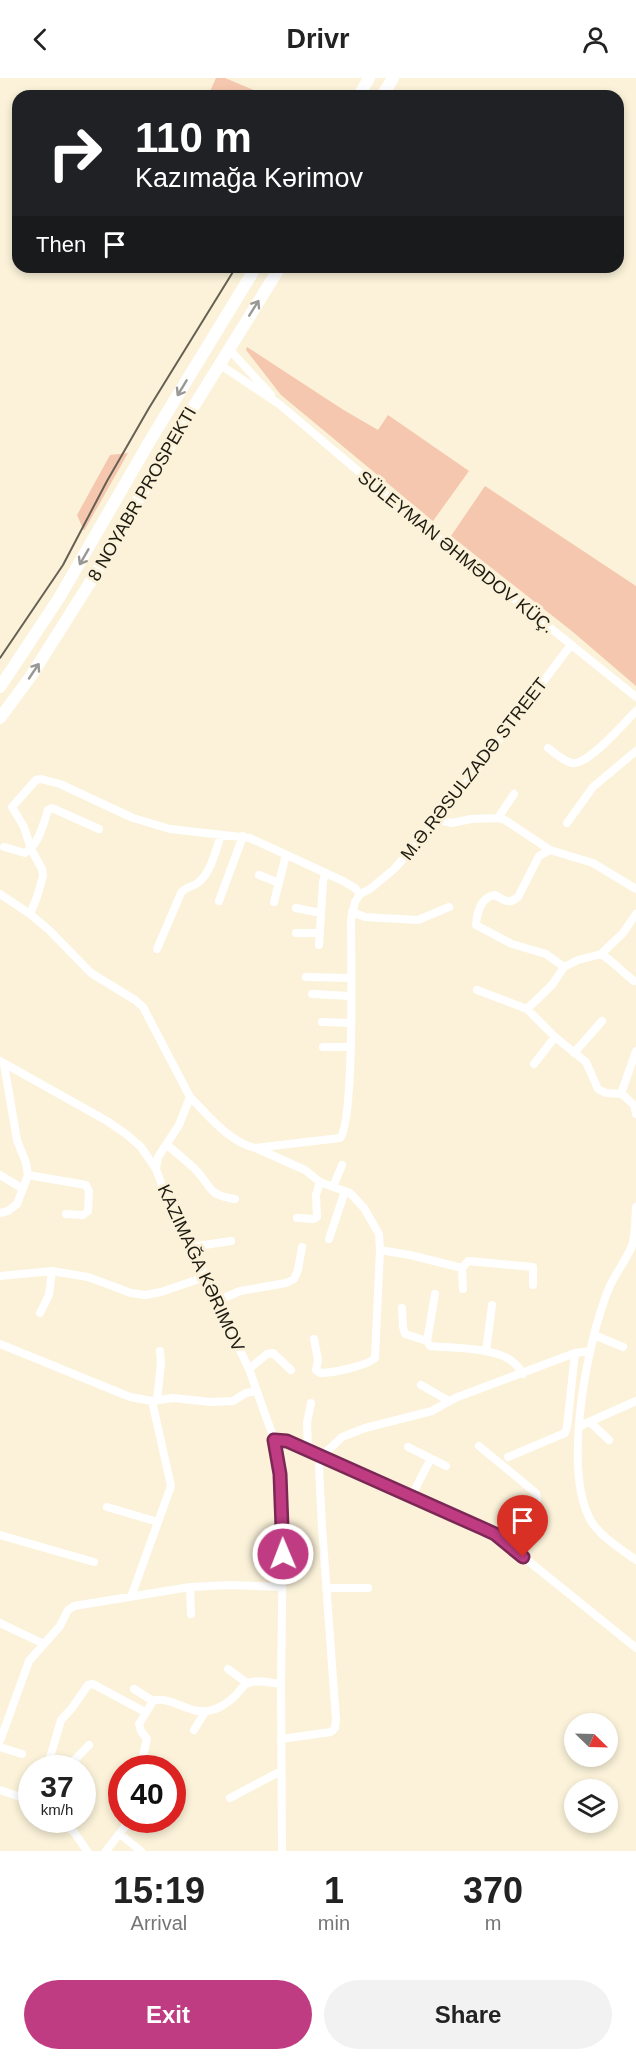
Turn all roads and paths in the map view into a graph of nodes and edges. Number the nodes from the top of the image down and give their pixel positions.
1 (252, 273) edge
2 (276, 273) edge
3 (212, 338) junction
4 (229, 349) junction
5 (203, 354) junction
6 (219, 364) junction
7 (279, 404) junction
8 (570, 646) junction
9 (0, 687) edge
10 (636, 697) edge
11 (636, 711) edge
12 (0, 718) edge
13 (548, 748) dead end
14 (636, 751) edge
15 (514, 794) dead end
16 (498, 818) junction
17 (439, 820) junction
18 (567, 823) dead end
19 (99, 829) dead end
20 (221, 835) junction
21 (243, 836) junction
22 (4, 847) dead end
23 (32, 849) junction
24 (550, 850) junction
25 (286, 855) junction
26 (325, 873) junction
27 (259, 875) dead end
28 (279, 883) junction
29 (636, 889) edge
30 (0, 894) edge
31 (360, 894) junction
32 (219, 901) dead end
33 (274, 902) dead end
34 (449, 907) dead end
35 (296, 908) dead end
36 (352, 912) junction
37 (321, 913) junction
38 (30, 914) junction
39 (636, 914) edge
40 (296, 933) dead end
41 (319, 933) junction
42 (319, 945) dead end
43 (157, 949) dead end
44 (601, 954) junction
45 (564, 967) junction
46 (306, 977) dead end
47 (350, 978) junction
48 (634, 981) dead end
49 (477, 990) dead end
50 (312, 994) dead end
51 (350, 996) junction
52 (527, 1009) junction
53 (602, 1021) dead end
54 (322, 1022) dead end
55 (350, 1023) junction
56 (555, 1037) junction
57 (323, 1047) dead end
58 (350, 1047) junction
59 (636, 1052) edge
60 (574, 1053) junction
61 (2, 1062) edge
62 (534, 1064) dead end
63 (622, 1094) junction
64 (190, 1097) junction
65 (635, 1105) edge
66 (636, 1114) edge
67 (167, 1145) junction
68 (255, 1148) junction
69 (342, 1165) dead end
70 (156, 1169) junction
71 (0, 1175) edge
72 (28, 1175) junction
73 (320, 1182) junction
74 (333, 1187) junction
75 (23, 1189) junction
76 (345, 1191) junction
77 (235, 1199) dead end
78 (636, 1207) edge
79 (0, 1213) edge
80 (66, 1214) dead end
81 (297, 1218) dead end
82 (329, 1239) dead end
83 (231, 1241) dead end
84 (192, 1247) junction
85 (302, 1247) dead end
86 (634, 1247) edge
87 (380, 1250) junction
88 (462, 1268) junction
89 (52, 1271) junction
90 (3, 1275) edge
91 (205, 1276) junction
92 (533, 1285) dead end
93 (463, 1289) dead end
94 (435, 1294) dead end
95 (217, 1301) junction
96 (492, 1305) dead end
97 (402, 1308) dead end
98 (40, 1313) dead end
99 (594, 1335) junction
100 (314, 1339) dead end
101 (427, 1341) junction
102 (0, 1344) edge
103 (623, 1347) dead end
104 (160, 1351) dead end
105 (590, 1351) junction
106 (486, 1352) junction
107 (575, 1353) junction
108 (249, 1369) junction
109 (291, 1370) dead end
110 (523, 1374) junction
111 (421, 1385) dead end
112 (256, 1391) junction
113 (154, 1400) junction
114 (449, 1401) junction
115 (636, 1401) edge
116 (311, 1403) dead end
117 (591, 1423) junction
118 (580, 1426) junction
119 (274, 1440) junction
120 (609, 1440) dead end
121 (479, 1446) dead end
122 (408, 1447) dead end
123 (308, 1451) junction
124 (321, 1457) junction
125 (508, 1457) dead end
126 (430, 1460) junction
127 (446, 1466) dead end
128 (411, 1497) junction
129 (107, 1507) dead end
130 (158, 1522) junction
131 (0, 1534) edge
132 (507, 1543) junction
133 (636, 1560) edge
134 (94, 1562) dead end
135 (190, 1587) junction
136 (282, 1587) junction
137 (326, 1588) junction
138 (368, 1588) dead end
139 (131, 1597) junction
140 (191, 1614) dead end
141 (0, 1623) edge
142 (44, 1644) junction
143 (636, 1648) edge
144 (228, 1669) dead end
145 (247, 1683) junction
146 (281, 1684) junction
147 (134, 1689) dead end
148 (153, 1701) junction
149 (145, 1712) junction
150 (206, 1712) junction
151 (194, 1730) dead end
152 (281, 1739) junction
153 (0, 1741) edge
154 (89, 1745) dead end
155 (0, 1747) edge
156 (22, 1754) dead end
157 (52, 1755) edge
158 (79, 1755) edge
159 (143, 1755) edge
160 (281, 1771) junction
161 (0, 1790) edge
162 (18, 1796) edge
163 (230, 1798) dead end
164 (75, 1833) edge
165 (120, 1834) joint
166 (87, 1851) edge
167 (106, 1851) edge
168 (141, 1851) edge
169 (282, 1851) edge

1 - 3 highway, 8 NOYABR PROSPEKTI
4 -> 2 highway, 8 NOYABR PROSPEKTI
3 - 4 highway
3 - 5 highway, 8 NOYABR PROSPEKTI
4 - 6 highway, 8 NOYABR PROSPEKTI
4 - 7 street
5 - 6 highway
5 -> 9 highway, 8 NOYABR PROSPEKTI
6 - 7 street
12 -> 6 highway, 8 NOYABR PROSPEKTI
7 - 8 street, SÜLEYMAN ƏHMƏDOV KÜÇ.
8 - 10 street, SÜLEYMAN ƏHMƏDOV KÜÇ.
8 - 17 street, M.Ə.RƏSULZADƏ STREET
11 - 13 street
14 - 18 street
15 - 16 street
16 - 17 street
16 - 24 street
17 - 31 street, M.Ə.RƏSULZADƏ STREET
19 - 23 street
20 - 21 street
20 - 23 street
20 - 43 street
21 - 25 street
21 - 32 street
22 - 23 street
23 - 38 street
24 - 29 street
24 - 45 street
25 - 26 street
25 - 28 street
26 - 31 street
26 - 37 street
27 - 28 street
28 - 33 street
30 - 38 street
31 - 36 street
34 - 36 street
35 - 37 street
36 - 47 street
37 - 41 street
38 - 64 street
39 - 44 street
40 - 41 street
41 - 42 street
44 - 45 street
44 - 48 street
45 - 52 street
46 - 47 street
47 - 51 street
49 - 52 street
50 - 51 street
51 - 55 street
52 - 56 street
53 - 60 street
54 - 55 street
55 - 58 street
56 - 60 street
56 - 62 street
57 - 58 street
58 - 68 street
59 - 63 street
60 - 63 street
61 - 70 street
61 - 72 street
63 - 65 street
64 - 67 street
64 - 68 street
65 - 66 street
67 - 70 street
67 - 77 street
68 - 73 street
69 - 74 street
70 - 84 street
71 - 75 street
72 - 75 street
72 - 80 street
73 - 74 street
73 - 81 street
74 - 76 street
75 - 79 street
76 - 82 street
76 - 87 street
78 - 86 street
83 - 84 street
84 - 91 street
85 - 95 street
86 - 99 street
87 - 88 street
87 - 100 street
88 - 92 street
88 - 93 street
89 - 90 street
89 - 91 street
89 - 98 street
91 - 95 street
94 - 101 street
95 - 108 street
96 - 106 street
97 - 101 street
99 - 103 street
99 - 105 street
101 - 106 street
102 - 113 street
104 - 113 street
105 - 107 street
105 - 118 street
106 - 110 street
107 - 110 street
107 - 125 street
108 - 109 street
108 - 112 street
110 - 114 street
111 - 114 street
112 - 113 street
112 - 119 street
113 - 130 street
114 - 124 street
115 - 117 street
116 - 123 street
117 - 118 street
117 - 120 street
118 - 133 street
119 - 123 street
119 - 136 street
121 - 132 street
122 - 126 street
123 - 124 street
124 - 128 street
124 - 137 street
126 - 127 street
126 - 128 street
128 - 132 street
129 - 130 street
130 - 139 street
131 - 134 street
132 - 143 street
135 - 136 street
135 - 139 street
135 - 140 street
136 - 146 street
137 - 138 street
137 - 152 street
139 - 142 street
141 - 142 street
142 - 153 street
144 - 145 street
145 - 146 street
145 - 150 street
146 - 152 street
147 - 148 street
148 - 149 street
148 - 150 street
149 - 157 street
149 - 159 street
150 - 151 street
152 - 160 street
154 - 158 street
155 - 156 street
160 - 163 street
160 - 169 street
161 - 162 street
164 - 166 street
165 - 167 street
165 - 168 street

